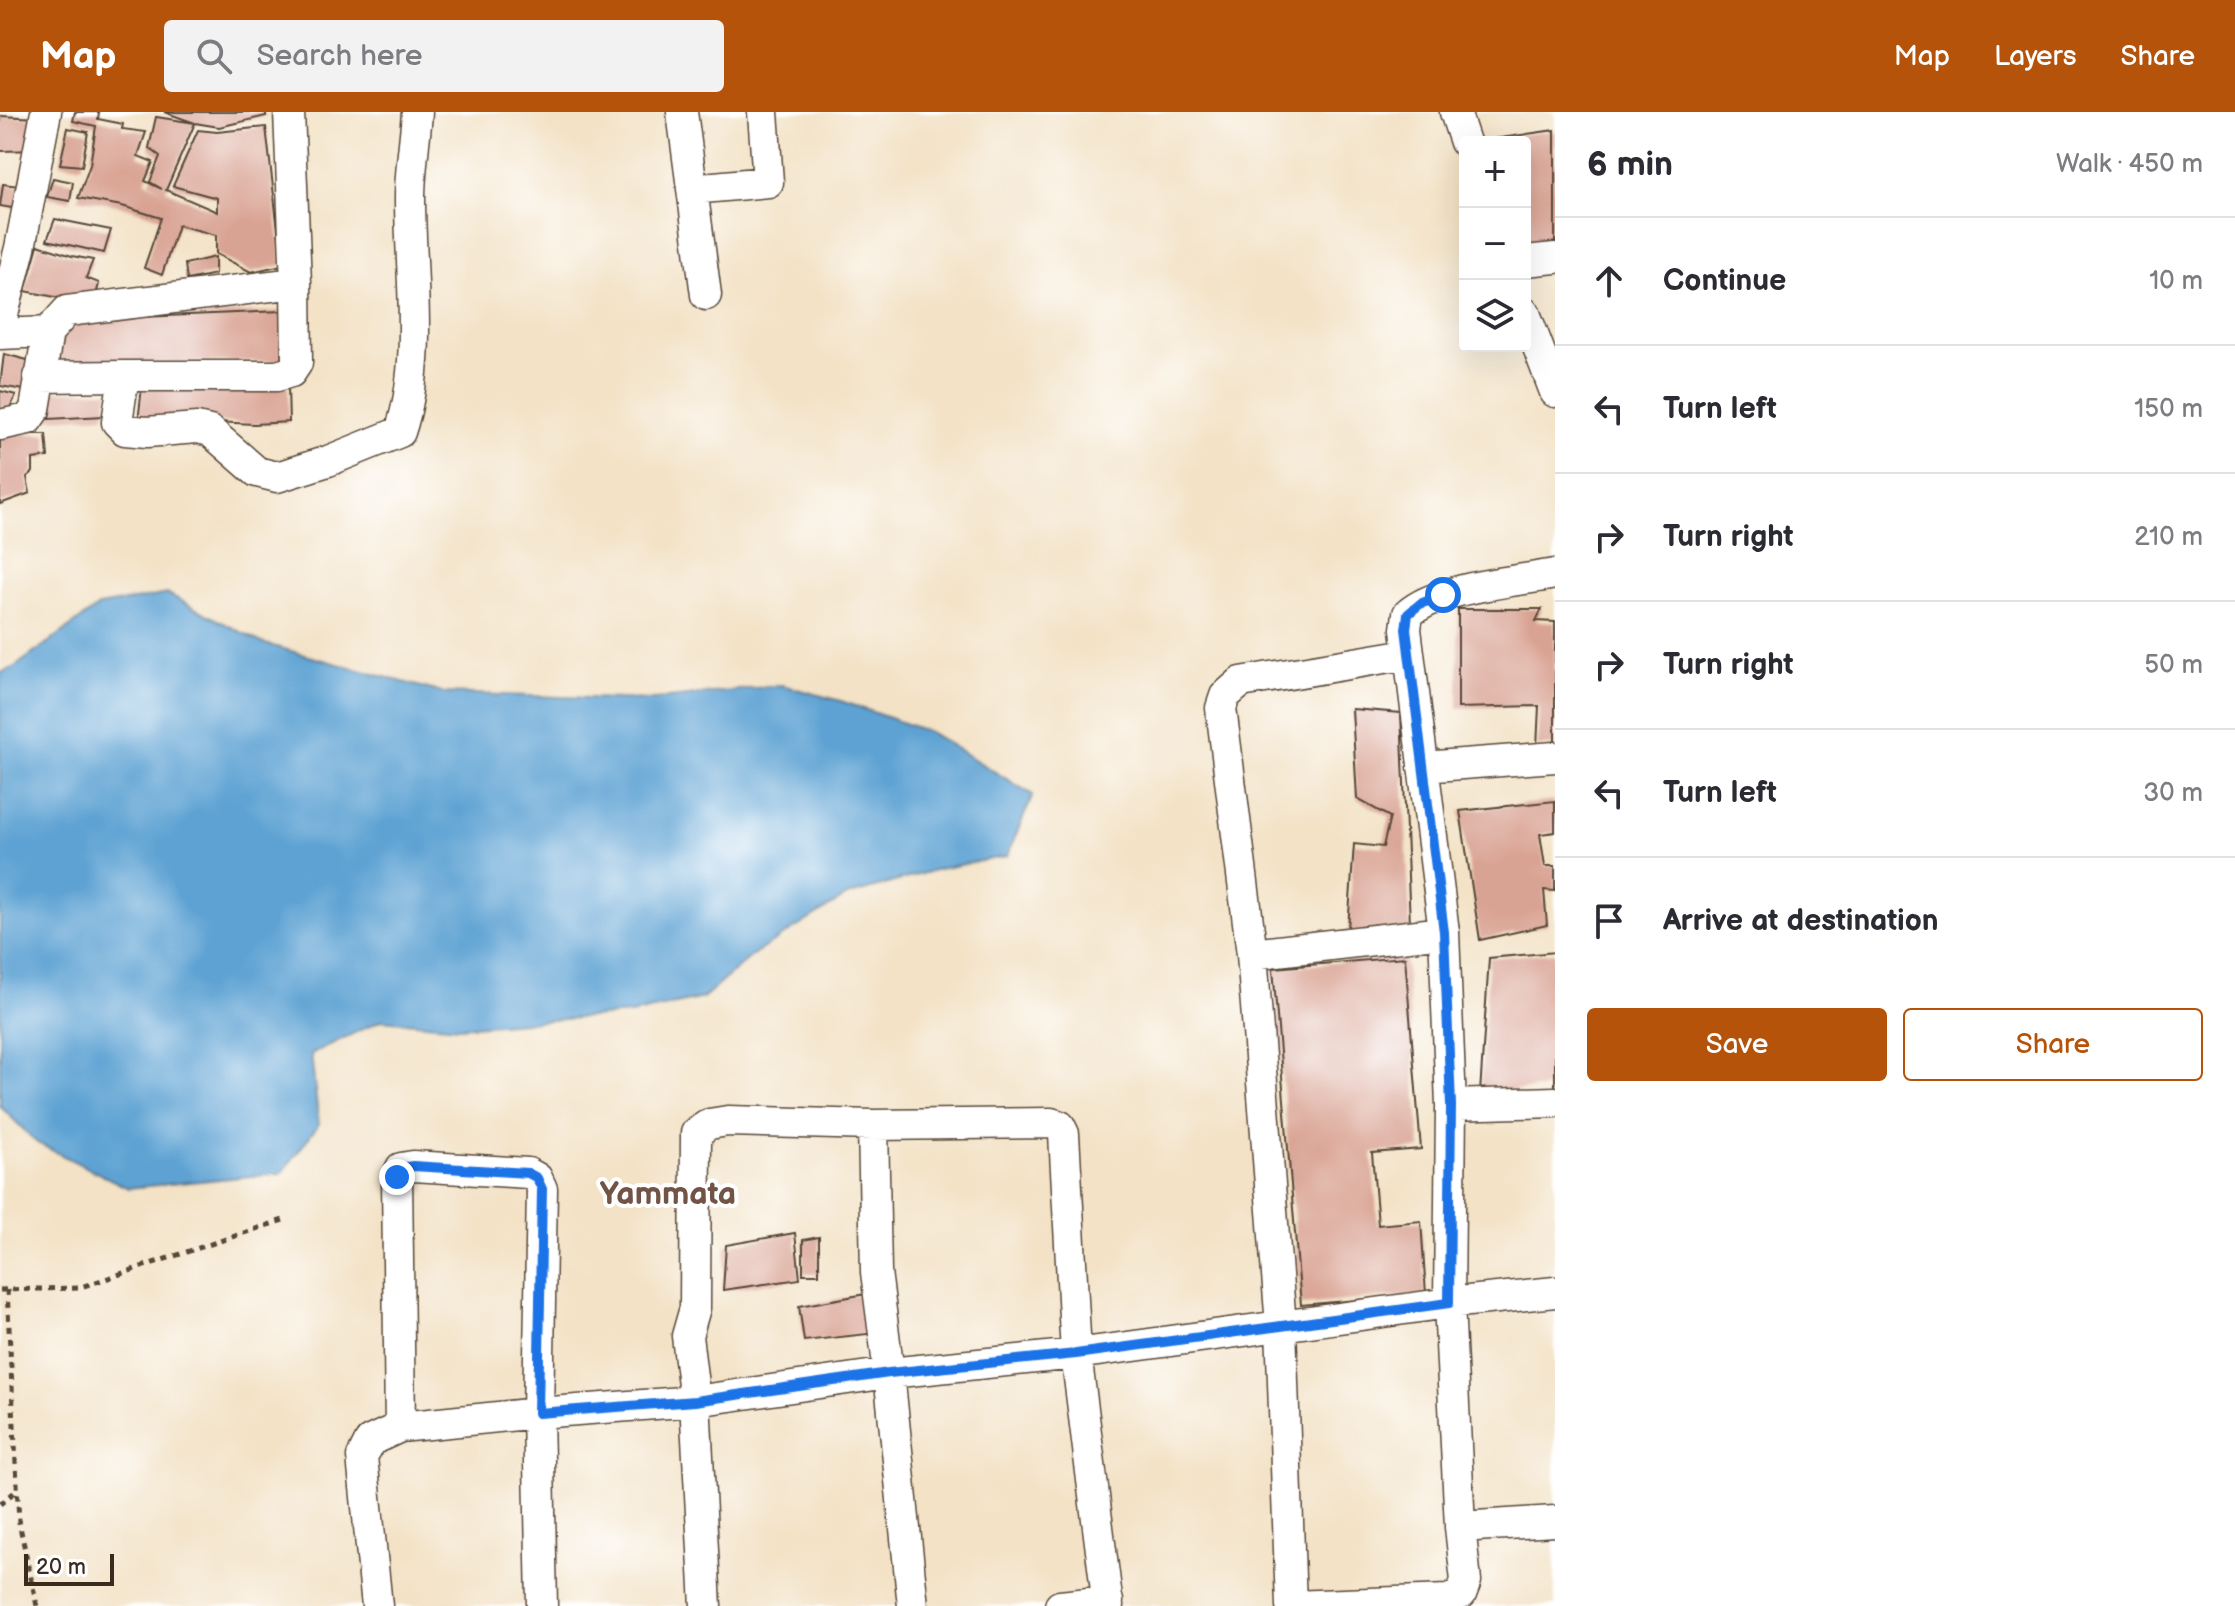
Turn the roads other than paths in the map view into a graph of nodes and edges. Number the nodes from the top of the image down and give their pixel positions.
1 (46, 112) edge
2 (289, 112) edge
3 (417, 112) edge
4 (682, 112) edge
5 (763, 112) edge
6 (1455, 112) edge
7 (1463, 136) edge
8 (692, 189) junction
9 (1555, 258) edge
10 (1531, 260) edge
11 (296, 283) junction
12 (706, 295) dead end
13 (0, 326) edge
14 (1531, 329) edge
15 (48, 332) junction
16 (0, 334) edge
17 (124, 376) junction
18 (39, 377) junction
19 (1555, 392) edge
20 (0, 425) edge
21 (1555, 574) edge
22 (1408, 654) junction
23 (1555, 757) edge
24 (1423, 767) junction
25 (1444, 932) junction
26 (1252, 954) junction
27 (1555, 1102) edge
28 (1451, 1105) junction
29 (873, 1125) junction
30 (1555, 1292) edge
31 (1449, 1303) junction
32 (1281, 1326) junction
33 (1076, 1354) junction
34 (889, 1373) junction
35 (695, 1401) junction
36 (538, 1413) junction
37 (400, 1427) junction
38 (1555, 1521) edge
39 (1460, 1527) junction
40 (1108, 1603) edge
41 (1419, 1603) edge
42 (377, 1606) edge
43 (542, 1606) edge
44 (706, 1606) edge
45 (913, 1606) edge
46 (1060, 1606) edge
47 (1291, 1606) edge

1 - 13 street
2 - 11 street
3 - 17 street
4 - 8 street
5 - 8 street
6 - 7 street
8 - 12 street
9 - 10 street
11 - 15 street
11 - 17 street
14 - 19 street
15 - 16 street
15 - 18 street
17 - 18 street
18 - 20 street
21 - 22 street
22 - 24 street
22 - 26 street
23 - 24 street
24 - 25 street
25 - 26 street
25 - 28 street
26 - 32 street
27 - 28 street
28 - 31 street
29 - 33 street
29 - 34 street
29 - 35 street
30 - 31 street
31 - 32 street
31 - 39 street
32 - 33 street
32 - 47 street
33 - 34 street
33 - 40 street
34 - 35 street
34 - 45 street
35 - 36 street
35 - 44 street
36 - 37 street
36 - 37 street
36 - 43 street
37 - 42 street
38 - 39 street
39 - 41 street
40 - 46 street
41 - 47 street

